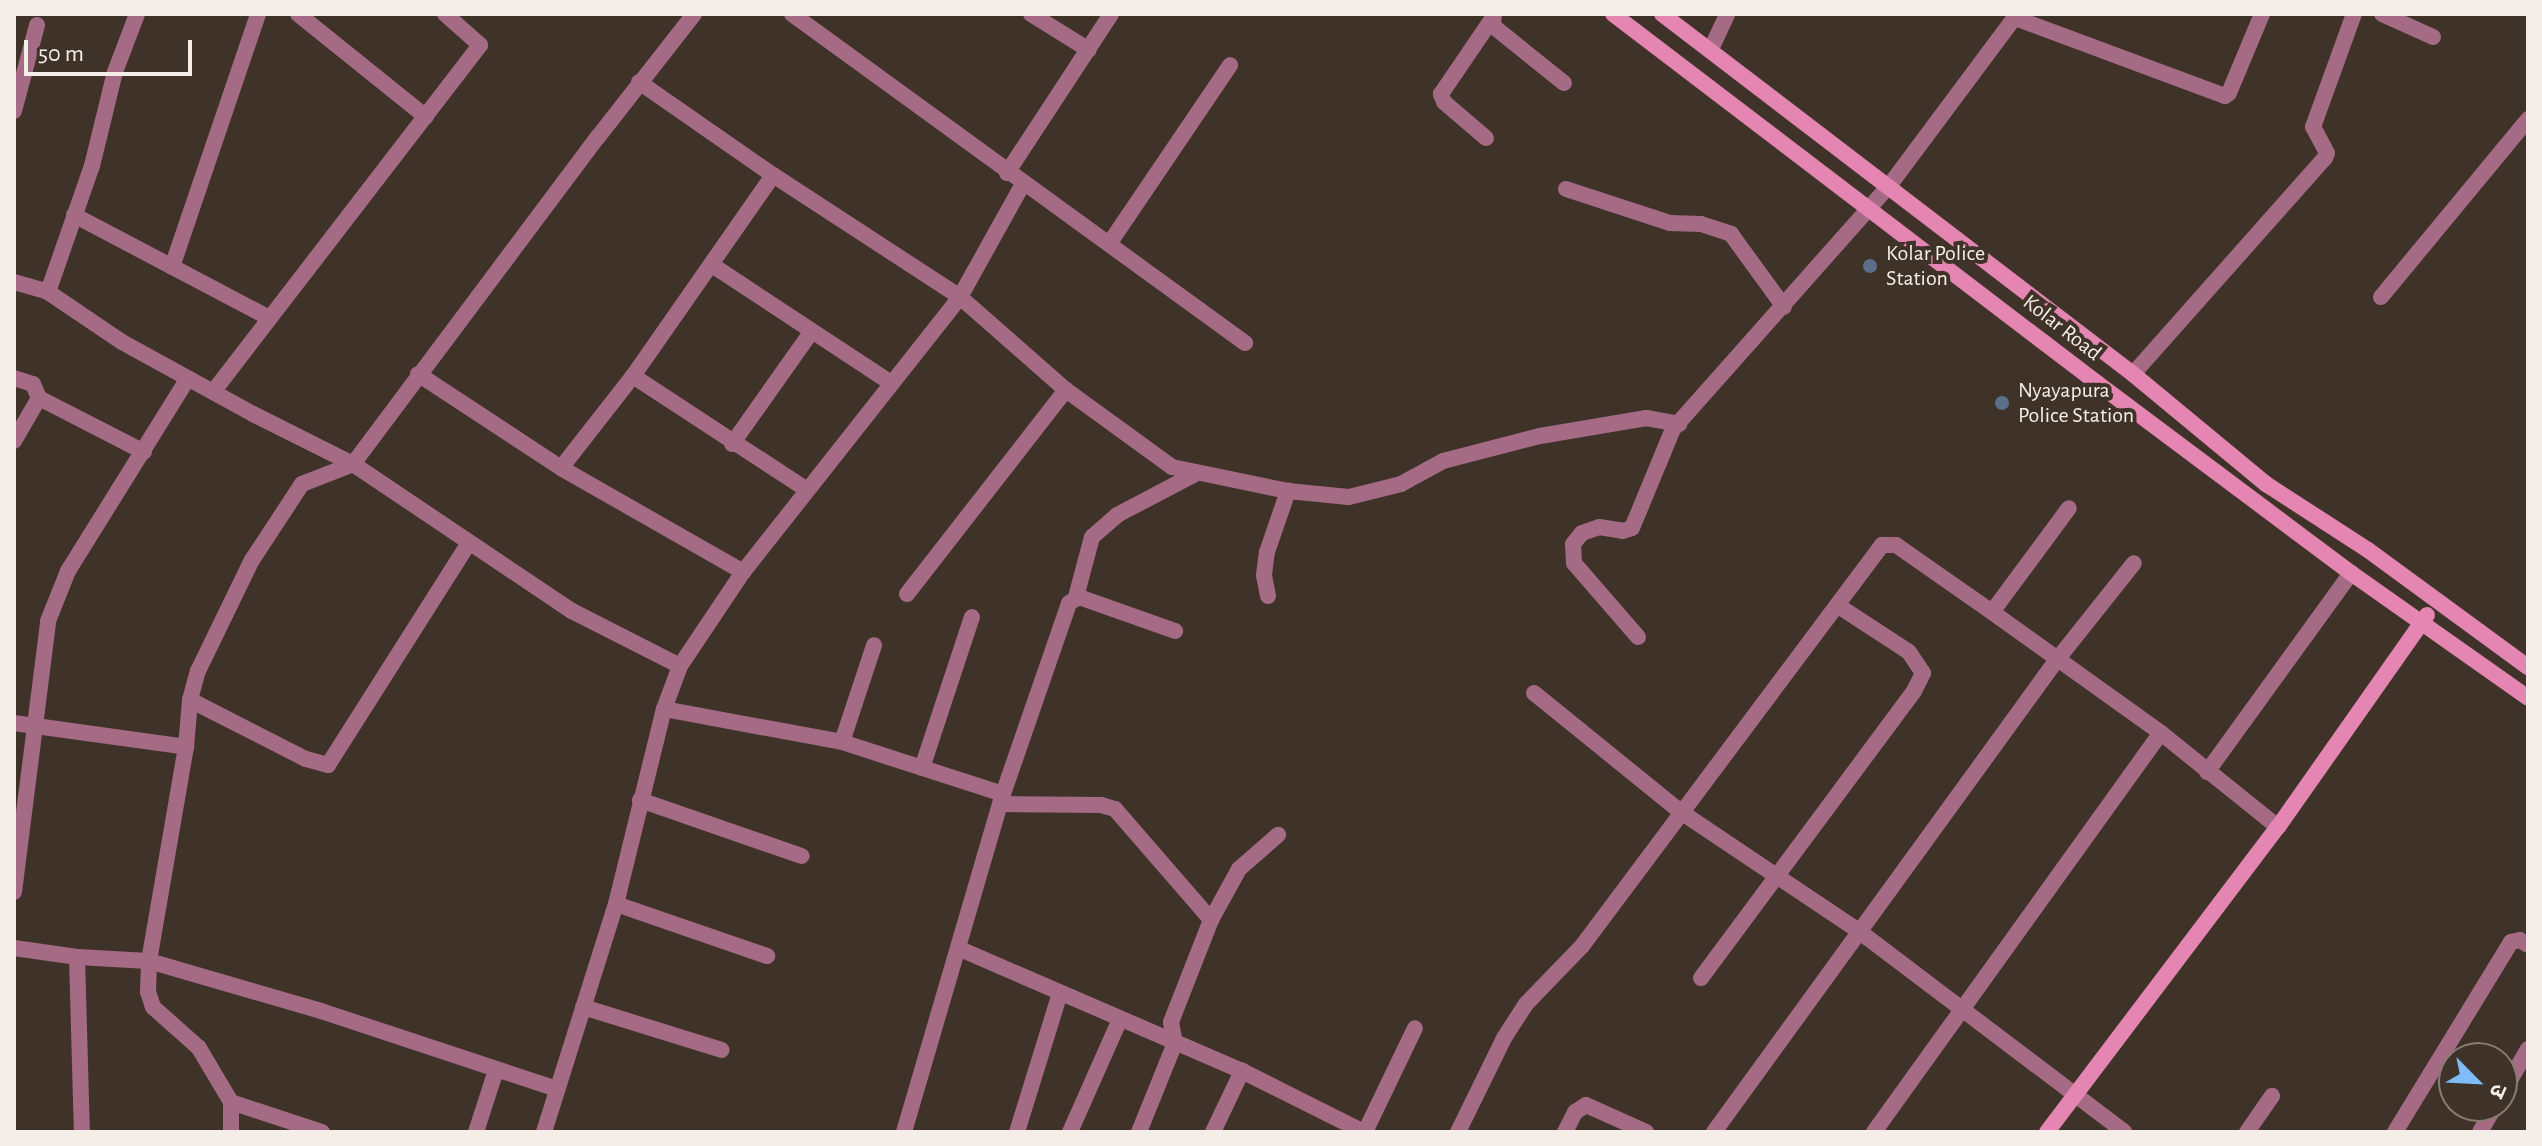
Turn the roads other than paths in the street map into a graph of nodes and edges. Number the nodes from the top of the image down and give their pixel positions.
1 (137, 14) edge
2 (258, 14) edge
3 (298, 14) edge
4 (445, 14) edge
5 (694, 14) edge
6 (792, 14) edge
7 (1031, 14) edge
8 (1111, 14) edge
9 (1613, 14) edge
10 (1662, 14) edge
11 (1727, 14) edge
12 (2262, 14) edge
13 (2354, 14) edge
14 (2382, 14) edge
15 (1493, 16) edge
16 (2016, 16) edge
17 (37, 25) dead end
18 (2433, 37) dead end
19 (1711, 49) junction
20 (1089, 50) junction
21 (1230, 65) dead end
22 (639, 82) junction
23 (1564, 83) dead end
24 (15, 105) edge
25 (426, 117) junction
26 (2528, 119) edge
27 (1486, 138) dead end
28 (1007, 173) junction
29 (773, 175) junction
30 (1023, 184) junction
31 (1889, 186) junction
32 (1566, 189) dead end
33 (1869, 208) junction
34 (74, 215) junction
35 (1109, 244) junction
36 (712, 265) junction
37 (172, 267) junction
38 (14, 282) edge
39 (48, 292) junction
40 (960, 297) junction
41 (2381, 297) dead end
42 (1784, 307) junction
43 (269, 318) junction
44 (812, 331) junction
45 (2089, 340) junction
46 (1245, 343) dead end
47 (2071, 363) junction
48 (418, 374) junction
49 (2133, 374) junction
50 (633, 376) junction
51 (14, 378) edge
52 (188, 378) junction
53 (891, 383) junction
54 (1066, 390) junction
55 (213, 392) junction
56 (39, 398) junction
57 (1679, 424) junction
58 (14, 441) edge
59 (732, 444) junction
60 (144, 452) junction
61 (353, 464) junction
62 (561, 468) junction
63 (1195, 474) junction
64 (807, 490) junction
65 (1288, 491) junction
66 (2069, 508) dead end
67 (468, 544) junction
68 (2134, 563) dead end
69 (743, 572) junction
70 (2351, 573) junction
71 (907, 594) dead end
72 (1268, 596) dead end
73 (1076, 597) junction
74 (2436, 602) junction
75 (1837, 605) junction
76 (1992, 612) junction
77 (972, 617) dead end
78 (2422, 622) junction
79 (1175, 631) dead end
80 (1638, 637) dead end
81 (874, 645) dead end
82 (2056, 661) junction
83 (680, 666) junction
84 (2528, 667) edge
85 (1534, 693) dead end
86 (2528, 698) edge
87 (190, 700) junction
88 (664, 709) junction
89 (14, 723) edge
90 (32, 727) junction
91 (2161, 733) junction
92 (842, 742) junction
93 (186, 747) junction
94 (922, 768) junction
95 (2207, 772) junction
96 (1002, 799) junction
97 (640, 800) junction
98 (1681, 812) junction
99 (2278, 827) junction
100 (1278, 835) dead end
101 (802, 856) dead end
102 (1779, 877) junction
103 (14, 892) edge
104 (616, 904) junction
105 (1211, 920) junction
106 (1860, 932) junction
107 (2528, 945) edge
108 (14, 948) edge
109 (960, 949) junction
110 (767, 956) dead end
111 (77, 957) junction
112 (149, 961) junction
113 (1701, 978) dead end
114 (1060, 993) junction
115 (583, 1007) junction
116 (1963, 1010) junction
117 (1120, 1019) junction
118 (1415, 1028) dead end
119 (1175, 1043) junction
120 (722, 1050) dead end
121 (496, 1070) junction
122 (1242, 1071) junction
123 (557, 1089) junction
124 (2074, 1096) junction
125 (2272, 1096) dead end
126 (231, 1102) junction
127 (1341, 1128) edge
128 (82, 1132) edge
129 (231, 1132) edge
130 (322, 1132) edge
131 (476, 1132) edge
132 (544, 1132) edge
133 (904, 1132) edge
134 (1017, 1132) edge
135 (1070, 1132) edge
136 (1139, 1132) edge
137 (1213, 1132) edge
138 (1364, 1132) edge
139 (1458, 1132) edge
140 (1565, 1132) edge
141 (1646, 1132) edge
142 (1714, 1132) edge
143 (1874, 1132) edge
144 (2047, 1132) edge
145 (2124, 1132) edge
146 (2247, 1132) edge
147 (2395, 1132) edge

1 - 34 street
2 - 37 street
3 - 25 street
4 - 25 street
5 - 22 street
6 - 28 street
7 - 20 street
8 - 20 street
9 - 33 main road, Kolar Road
10 - 19 main road, Kolar Road
11 - 19 street
12 - 16 street
13 - 49 street
14 - 18 street
15 - 23 street
15 - 27 street
16 - 31 street
17 - 24 street
19 - 31 main road, Kolar Road
20 - 28 street
21 - 35 street
22 - 29 street
22 - 48 street
25 - 43 street
26 - 41 street
28 - 30 street
29 - 36 street
29 - 40 street
30 - 35 street
30 - 40 street
31 - 33 street
31 - 45 main road, Kolar Road
32 - 42 street
33 - 42 street
33 - 47 main road, Kolar Road
34 - 37 street
34 - 39 street
35 - 46 street
36 - 44 street
36 - 50 street
37 - 43 street
38 - 39 street
39 - 52 street
40 - 53 street
40 - 54 street
42 - 57 street
43 - 55 street
44 - 53 street
44 - 59 street
45 - 47 main road
45 - 49 main road, Kolar Road
47 - 70 main road, Kolar Road
48 - 61 street
48 - 62 street
49 - 74 main road, Kolar Road
50 - 59 street
50 - 62 street
51 - 56 street
52 - 55 street
52 - 60 street
53 - 64 street
54 - 63 street
54 - 71 street
55 - 61 street
56 - 58 street
56 - 60 street
57 - 65 street
57 - 80 street
59 - 64 street
60 - 90 street
61 - 67 street
61 - 87 street
62 - 69 street
63 - 65 street
63 - 73 street
64 - 69 street
65 - 72 street
66 - 76 street
67 - 83 street
67 - 87 street
68 - 82 street
69 - 83 street
70 - 78 main road, Kolar Road
70 - 95 street
73 - 79 street
73 - 96 street
74 - 78 main road
74 - 84 main road, Kolar Road
75 - 76 street
75 - 98 street
75 - 102 street
76 - 82 street
77 - 94 street
78 - 86 main road, Kolar Road
78 - 99 main road
81 - 92 street
82 - 91 street
82 - 106 street
83 - 88 street
85 - 98 street
87 - 93 street
88 - 92 street
88 - 97 street
89 - 90 street
90 - 93 street
90 - 103 street
91 - 95 street
91 - 116 street
92 - 94 street
93 - 112 street
94 - 96 street
95 - 99 street
96 - 105 street
96 - 109 street
97 - 101 street
97 - 104 street
98 - 102 street
98 - 139 street
99 - 124 main road
100 - 105 street
102 - 106 street
102 - 113 street
104 - 110 street
104 - 115 street
105 - 119 street
106 - 116 street
106 - 142 street
107 - 147 street
108 - 111 street
109 - 114 street
109 - 133 street
111 - 112 street
111 - 128 street
112 - 121 street
112 - 126 street
114 - 117 street
114 - 134 street
115 - 120 street
115 - 123 street
116 - 124 street
116 - 143 street
117 - 119 street
117 - 135 street
118 - 138 street
119 - 122 street
119 - 136 street
121 - 123 street
121 - 131 street
122 - 127 street
122 - 137 street
123 - 132 street
124 - 144 main road
124 - 145 street
125 - 146 street
126 - 129 street
126 - 130 street
127 - 138 street
140 - 141 street

